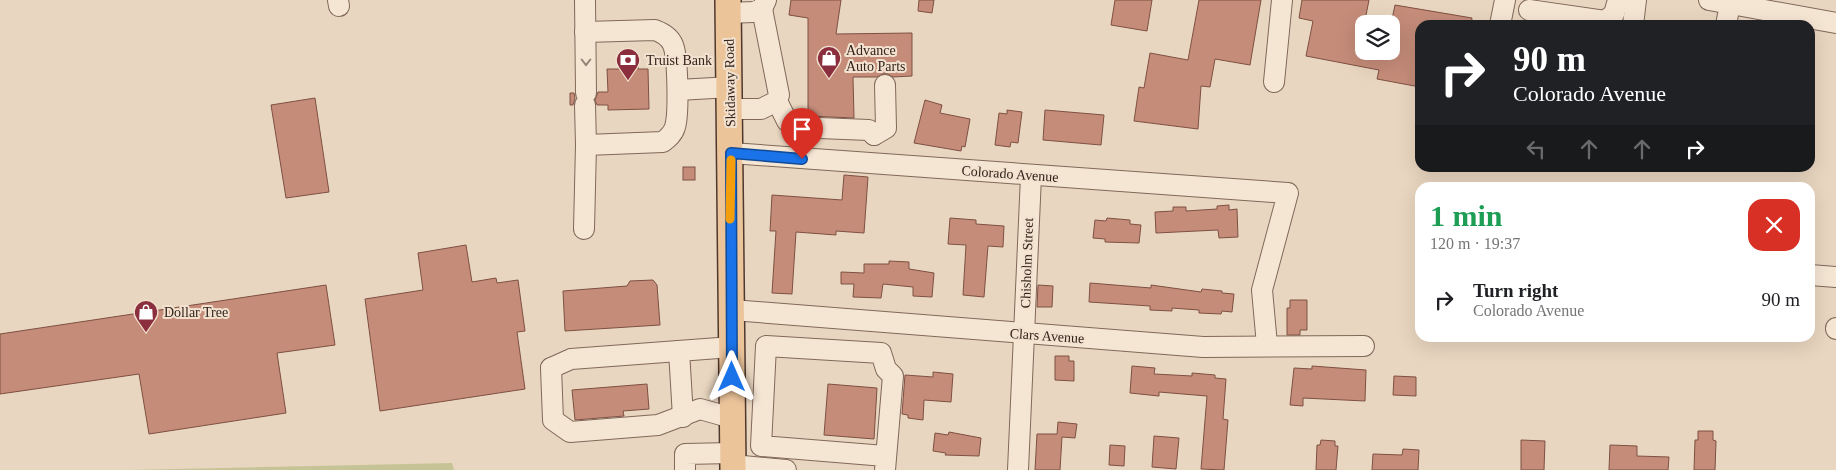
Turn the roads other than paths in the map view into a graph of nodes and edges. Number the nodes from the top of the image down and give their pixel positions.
1 (585, 0) edge
2 (1282, 0) edge
3 (1618, 0) edge
4 (1636, 0) edge
5 (1709, 0) edge
6 (1501, 1) edge
7 (764, 4) edge
8 (1730, 4) junction
9 (1763, 5) edge
10 (728, 7) edge
11 (1529, 10) dead end
12 (1500, 20) edge
13 (1598, 20) edge
14 (1606, 20) edge
15 (1633, 20) edge
16 (1727, 20) edge
17 (1800, 20) edge
18 (1815, 22) edge
19 (1836, 23) edge
20 (586, 32) junction
21 (1274, 82) dead end
22 (885, 85) dead end
23 (678, 90) junction
24 (731, 98) junction
25 (777, 101) junction
26 (874, 135) junction
27 (586, 145) junction
28 (731, 153) junction
29 (872, 164) junction
30 (1031, 176) junction
31 (584, 230) dead end
32 (1815, 275) edge
33 (1836, 277) edge
34 (732, 310) junction
35 (774, 314) junction
36 (827, 318) junction
37 (882, 323) junction
38 (1024, 334) junction
39 (1267, 345) junction
40 (771, 346) junction
41 (1364, 346) dead end
42 (732, 347) junction
43 (827, 350) junction
44 (679, 351) junction
45 (881, 353) junction
46 (732, 392) junction
47 (764, 392) junction
48 (678, 418) junction
49 (732, 418) junction
50 (732, 463) edge
51 (885, 463) edge
52 (685, 470) edge
53 (786, 470) edge
54 (1018, 470) edge

1 - 20 street
2 - 21 street
3 - 14 street
4 - 15 street
5 - 8 street
6 - 12 street
7 - 10 street
7 - 25 street
8 - 9 street
8 - 16 street
9 - 17 street
10 - 24 main road, Skidaway Road
11 - 13 street
18 - 19 street
20 - 23 street
20 -> 27 street
22 - 26 street
23 - 24 street
23 - 27 street
24 - 25 street
24 - 28 main road, Skidaway Road
25 - 26 street
26 - 29 street
27 - 31 street
28 - 29 street, Colorado Avenue
28 - 34 main road, Skidaway Road
29 - 30 street, Colorado Avenue
30 - 38 street, Chisholm Street
30 - 39 street, Colorado Avenue
32 - 33 street
34 - 35 street, Clars Avenue
34 - 42 main road, Skidaway Road
35 - 36 street, Clars Avenue
35 - 40 street
36 - 37 street, Clars Avenue
36 - 43 street
37 - 38 street, Clars Avenue
37 - 45 street
38 - 39 street, Clars Avenue
38 - 54 street, Chisholm Street
39 - 41 street, Clars Avenue
40 - 43 street
40 - 47 street
42 - 44 street
42 - 46 main road, Skidaway Road
43 - 45 street
44 - 48 street
44 - 48 street
45 - 51 street
46 - 47 street
46 - 49 main road, Skidaway Road
47 - 51 street
48 - 49 street
49 - 50 main road, Skidaway Road
50 - 52 street
50 - 53 street

